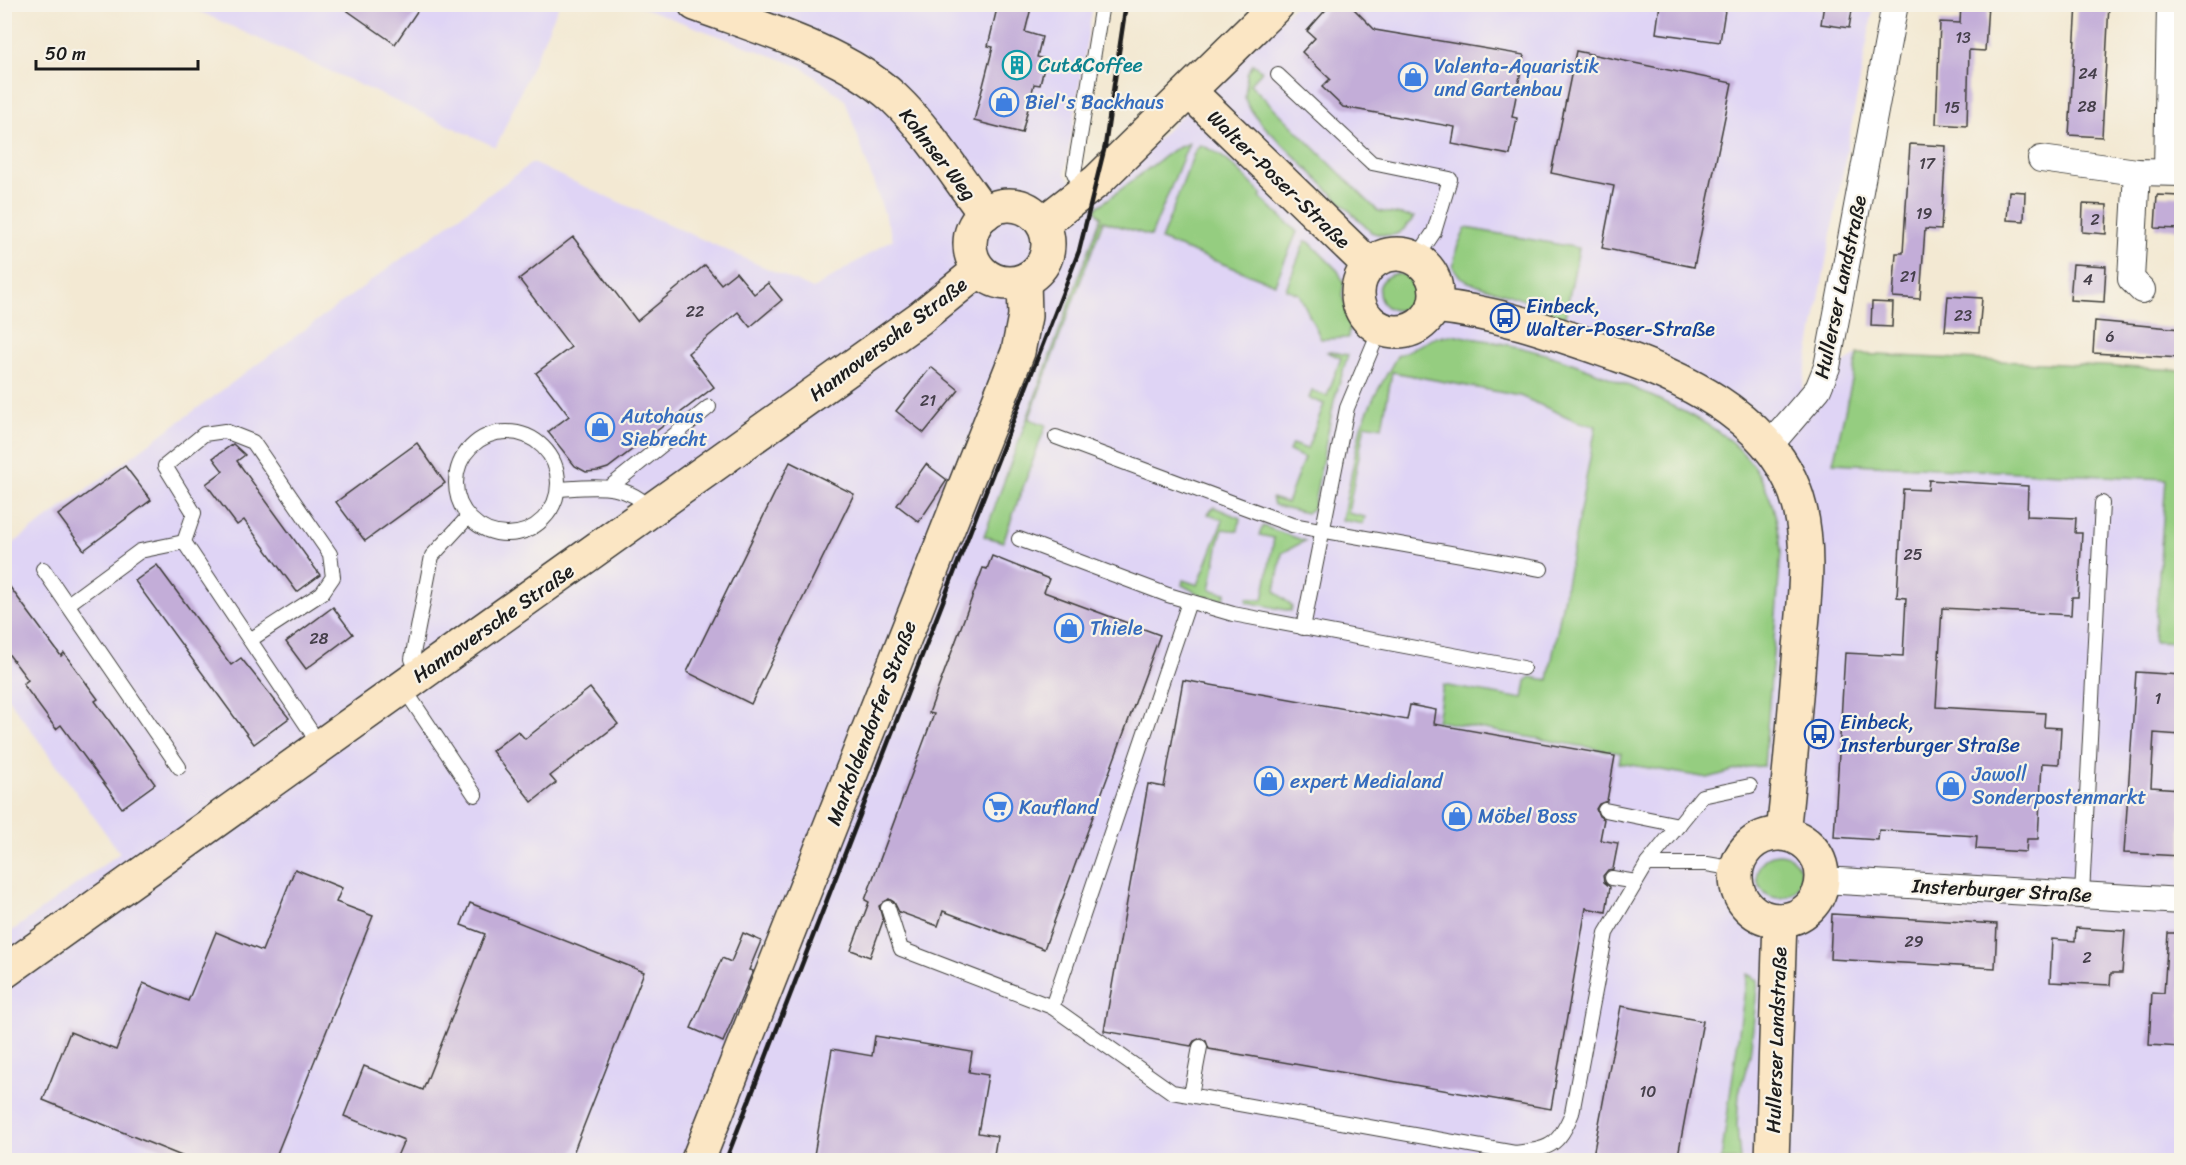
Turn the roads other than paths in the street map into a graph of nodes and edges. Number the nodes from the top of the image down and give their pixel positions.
1 (695, 4) edge
2 (1102, 4) edge
3 (1278, 4) edge
4 (1895, 4) edge
5 (2170, 4) edge
6 (1278, 75) dead end
7 (1190, 92) junction
8 (2041, 159) dead end
9 (2137, 172) junction
10 (2174, 173) edge
11 (1083, 192) junction
12 (985, 214) junction
13 (1043, 223) junction
14 (1416, 259) junction
15 (1369, 265) junction
16 (979, 270) junction
17 (1024, 281) junction
18 (2142, 290) dead end
19 (1434, 306) junction
20 (1380, 329) junction
21 (709, 407) dead end
22 (1056, 437) dead end
23 (1769, 446) junction
24 (610, 487) junction
25 (558, 489) junction
26 (2102, 503) dead end
27 (652, 510) junction
28 (468, 517) junction
29 (1322, 531) junction
30 (1019, 539) dead end
31 (184, 542) junction
32 (1541, 568) dead end
33 (43, 569) dead end
34 (1189, 602) junction
35 (68, 604) junction
36 (1303, 627) junction
37 (250, 640) junction
38 (1522, 668) dead end
39 (411, 681) junction
40 (318, 747) junction
41 (179, 767) dead end
42 (1750, 786) dead end
43 (475, 795) dead end
44 (1605, 810) dead end
45 (1679, 825) junction
46 (1783, 833) junction
47 (1647, 864) junction
48 (1736, 869) junction
49 (1612, 878) dead end
50 (1822, 880) junction
51 (1636, 882) junction
52 (2082, 895) junction
53 (2181, 901) edge
54 (888, 908) dead end
55 (1780, 920) junction
56 (4, 972) edge
57 (1052, 1007) junction
58 (1200, 1047) dead end
59 (1191, 1095) junction
60 (698, 1161) edge
61 (1772, 1161) edge

1 - 12 main road, Kohnser Weg
2 - 11 lane
3 - 7 main road
4 - 23 street, Hullerser Landstraße
5 - 10 street
6 - 14 lane
7 - 11 main road
7 - 15 main road, Walter-Poser-Straße
8 - 9 street
9 - 10 street
9 - 18 street
11 - 13 main road
12 - 13 main road
12 - 16 main road
13 - 17 main road
14 - 15 main road
14 - 19 main road
15 - 20 main road
16 - 17 main road
16 - 27 main road, Hannoversche Straße
17 - 60 main road, Markoldendorfer Straße
19 - 20 main road
19 - 23 main road
20 - 29 lane
21 - 24 lane
22 - 29 lane
23 - 46 main road
24 - 25 lane
24 - 27 lane
25 - 28 lane
25 - 28 lane
26 - 52 lane
27 - 39 main road, Hannoversche Straße
28 - 39 lane
29 - 32 lane
29 - 36 lane
30 - 34 lane
31 - 35 lane
31 - 37 lane
31 - 37 lane
33 - 35 lane
34 - 36 lane
34 - 57 lane
35 - 41 lane
36 - 38 lane
37 - 40 lane
39 - 40 main road, Hannoversche Straße
39 - 43 lane
40 - 56 main road, Hannoversche Straße
42 - 45 lane
44 - 45 lane
45 - 47 lane
46 - 48 main road
46 - 50 main road
47 - 48 lane
47 - 51 lane
48 - 55 main road, Hullerser Landstraße
49 - 51 lane
50 - 52 street, Insterburger Straße
50 - 55 main road, Hullerser Landstraße
51 - 59 lane
52 - 53 street, Insterburger Straße
54 - 57 lane
55 - 61 main road, Hullerser Landstraße
57 - 59 lane
58 - 59 lane

